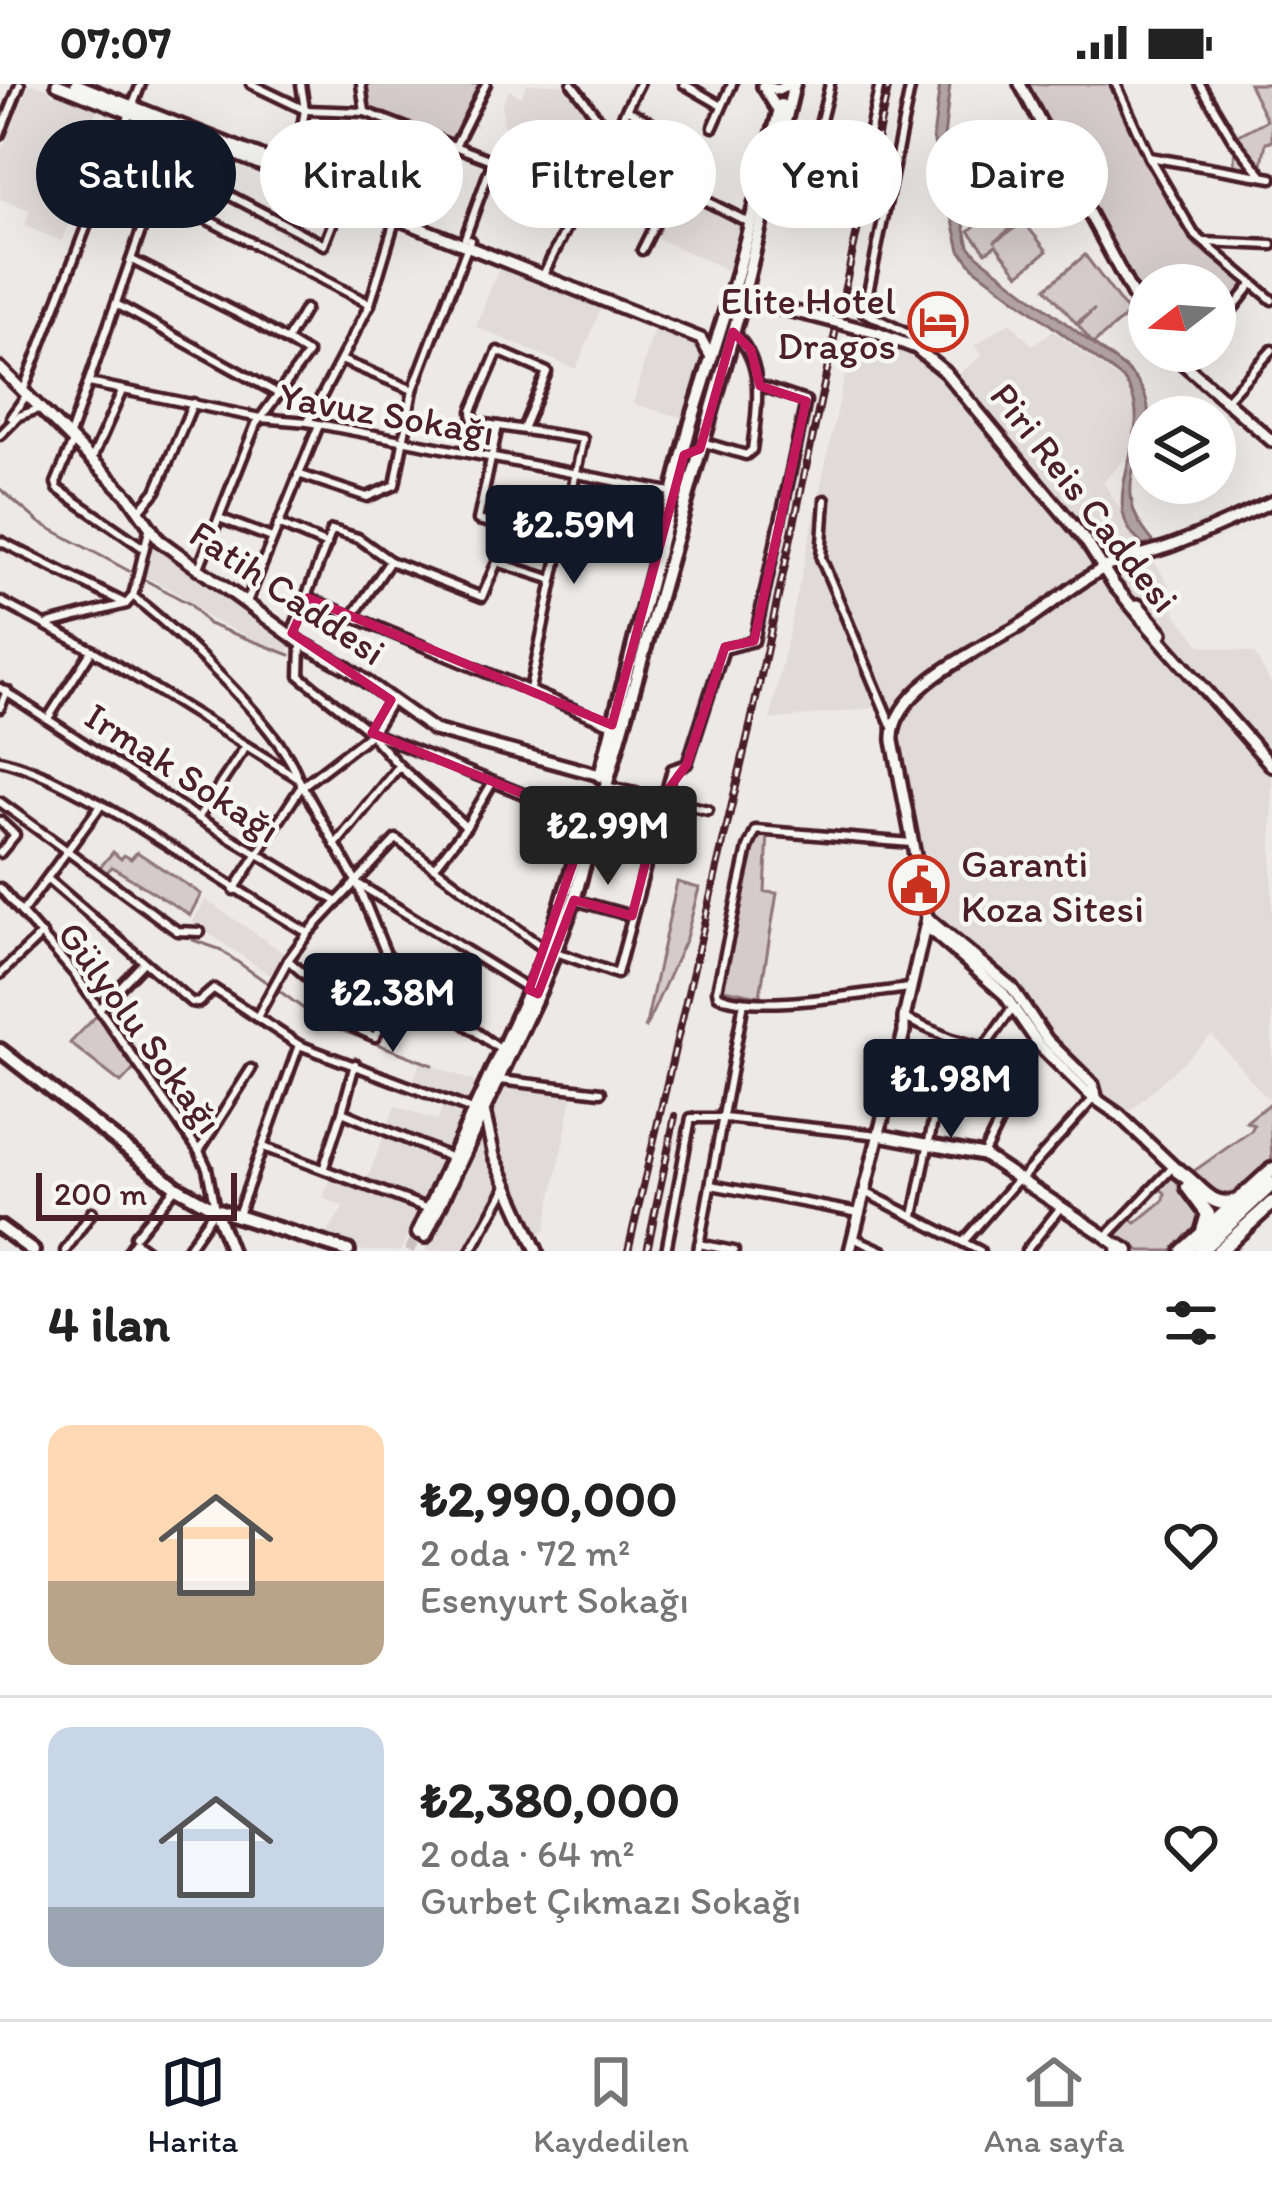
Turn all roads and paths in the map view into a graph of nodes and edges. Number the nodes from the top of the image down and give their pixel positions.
1 (20, 84) edge
2 (56, 84) edge
3 (76, 84) edge
4 (141, 84) edge
5 (251, 84) edge
6 (302, 84) edge
7 (361, 84) edge
8 (487, 84) edge
9 (572, 84) edge
10 (684, 84) edge
11 (732, 84) edge
12 (830, 84) edge
13 (880, 84) edge
14 (911, 84) edge
15 (1020, 84) edge
16 (1117, 84) edge
17 (1200, 84) edge
18 (635, 85) edge
19 (762, 85) edge
20 (789, 85) edge
21 (722, 106) junction
22 (130, 109) junction
23 (626, 109) junction
24 (305, 110) junction
25 (365, 112) junction
26 (779, 112) junction
27 (154, 120) edge
28 (303, 120) edge
29 (385, 120) edge
30 (599, 120) edge
31 (621, 120) edge
32 (646, 120) edge
33 (716, 120) edge
34 (777, 120) edge
35 (783, 120) edge
36 (821, 120) edge
37 (872, 120) edge
38 (463, 131) edge
39 (0, 134) edge
40 (260, 157) edge
41 (1149, 157) junction
42 (1268, 178) edge
43 (487, 179) edge
44 (143, 228) edge
45 (223, 228) edge
46 (292, 228) edge
47 (331, 228) edge
48 (391, 228) edge
49 (434, 228) edge
50 (566, 228) edge
51 (653, 228) edge
52 (750, 228) edge
53 (758, 228) edge
54 (468, 241) junction
55 (1204, 242) junction
56 (1272, 245) edge
57 (642, 250) dead end
58 (132, 260) junction
59 (544, 272) junction
60 (1253, 283) junction
61 (1128, 286) edge
62 (742, 296) junction
63 (1272, 300) edge
64 (118, 304) junction
65 (370, 304) junction
66 (1236, 304) edge
67 (305, 309) dead end
68 (724, 321) junction
69 (878, 330) junction
70 (733, 332) junction
71 (704, 335) junction
72 (287, 340) junction
73 (917, 343) junction
74 (718, 344) junction
75 (1272, 350) edge
76 (341, 360) junction
77 (724, 361) junction
78 (710, 366) junction
79 (0, 368) edge
80 (1190, 372) edge
81 (89, 382) junction
82 (758, 385) junction
83 (122, 390) junction
84 (413, 390) junction
85 (277, 393) junction
86 (24, 394) junction
87 (1219, 396) edge
88 (1230, 396) edge
89 (193, 403) junction
90 (38, 409) junction
91 (1236, 410) edge
92 (260, 418) junction
93 (308, 422) junction
94 (691, 423) junction
95 (319, 425) junction
96 (498, 426) junction
97 (523, 429) junction
98 (0, 432) edge
99 (703, 436) junction
100 (404, 440) junction
101 (71, 441) junction
102 (1272, 441) edge
103 (684, 455) junction
104 (492, 459) junction
105 (92, 460) junction
106 (696, 464) junction
107 (298, 474) junction
108 (576, 476) junction
109 (675, 494) junction
110 (825, 500) dead end
111 (1272, 502) edge
112 (140, 511) junction
113 (218, 518) junction
114 (278, 524) junction
115 (149, 530) junction
116 (272, 538) junction
117 (0, 542) edge
118 (327, 545) junction
119 (142, 547) junction
120 (390, 561) junction
121 (497, 562) junction
122 (1107, 567) junction
123 (198, 570) junction
124 (554, 580) junction
125 (133, 596) junction
126 (308, 598) junction
127 (0, 601) edge
128 (126, 604) junction
129 (246, 605) junction
130 (353, 616) junction
131 (45, 625) junction
132 (292, 634) junction
133 (301, 643) junction
134 (92, 650) junction
135 (4, 689) edge
136 (530, 689) junction
137 (392, 701) junction
138 (0, 708) edge
139 (49, 717) junction
140 (612, 725) junction
141 (892, 728) junction
142 (371, 734) junction
143 (393, 741) junction
144 (246, 746) junction
145 (386, 752) junction
146 (0, 760) edge
147 (1272, 762) edge
148 (399, 766) junction
149 (602, 780) junction
150 (300, 783) junction
151 (492, 784) junction
152 (662, 798) junction
153 (0, 802) edge
154 (101, 806) junction
155 (708, 810) dead end
156 (198, 818) junction
157 (0, 820) edge
158 (588, 820) junction
159 (466, 827) junction
160 (911, 843) junction
161 (335, 845) junction
162 (0, 853) edge
163 (69, 853) junction
164 (258, 854) junction
165 (436, 865) junction
166 (49, 880) junction
167 (356, 883) junction
168 (0, 888) edge
169 (234, 890) junction
170 (574, 900) junction
171 (337, 902) junction
172 (22, 912) junction
173 (632, 916) junction
174 (927, 922) junction
175 (200, 932) dead end
176 (308, 933) junction
177 (42, 934) junction
178 (552, 952) junction
179 (287, 959) junction
180 (144, 962) junction
181 (0, 974) edge
182 (407, 979) junction
183 (911, 988) junction
184 (534, 992) junction
185 (744, 1002) junction
186 (1013, 1007) junction
187 (99, 1009) junction
188 (256, 1018) junction
189 (904, 1018) junction
190 (952, 1039) junction
191 (299, 1045) junction
192 (983, 1048) junction
193 (505, 1053) junction
194 (2, 1055) edge
195 (946, 1057) junction
196 (982, 1062) junction
197 (356, 1063) junction
198 (251, 1069) dead end
199 (496, 1080) junction
200 (601, 1092) dead end
201 (1096, 1096) junction
202 (478, 1110) junction
203 (342, 1112) junction
204 (724, 1118) junction
205 (879, 1135) junction
206 (263, 1147) junction
207 (929, 1147) junction
208 (199, 1151) junction
209 (982, 1155) junction
210 (447, 1156) dead end
211 (324, 1167) junction
212 (1176, 1168) junction
213 (1272, 1170) edge
214 (1020, 1179) junction
215 (1272, 1184) edge
216 (711, 1185) junction
217 (507, 1186) junction
218 (176, 1187) junction
219 (865, 1192) junction
220 (1238, 1201) junction
221 (1272, 1203) edge
222 (1062, 1206) junction
223 (424, 1207) dead end
224 (215, 1209) junction
225 (92, 1212) dead end
226 (860, 1213) junction
227 (238, 1215) junction
228 (914, 1216) junction
229 (1203, 1231) junction
230 (3, 1234) edge
231 (421, 1234) tunnel mouth
232 (135, 1236) dead end
233 (1106, 1237) junction
234 (854, 1238) junction
235 (963, 1242) junction
236 (699, 1248) edge
237 (343, 1250) edge
238 (1121, 1250) edge
239 (33, 1251) edge
240 (65, 1251) edge
241 (129, 1251) edge
242 (146, 1251) edge
243 (186, 1251) edge
244 (231, 1251) edge
245 (471, 1251) edge
246 (537, 1251) edge
247 (666, 1251) edge
248 (734, 1251) edge
249 (850, 1251) edge
250 (883, 1251) edge
251 (980, 1251) edge
252 (1026, 1251) edge
253 (1183, 1251) edge
254 (1200, 1251) edge
255 (1219, 1251) edge

1 - 39 street
2 - 22 main road
3 - 22 main road
4 - 22 street
5 - 24 street
6 - 24 street
7 - 25 street
8 - 38 street
9 - 30 street
10 - 21 street
11 - 21 street
12 - 36 street
13 - 37 street
14 - 73 street
15 - 61 main road
16 - 41 street
17 - 42 street
18 - 23 street
19 - 20 main road
19 - 26 main road
20 - 26 main road
20 - 35 main road
21 - 33 street
22 - 27 main road
22 - 40 main road
22 - 86 street
23 - 31 street
23 - 32 street
24 - 25 street
24 - 28 street
25 - 29 street
26 - 34 main road
41 - 42 street
41 - 55 street
43 - 54 street
44 - 58 street
45 - 65 street
46 - 47 street
48 - 65 street
49 - 54 main road
50 - 59 street
51 - 57 street
52 - 62 main road
53 - 62 main road
54 - 59 main road
54 - 84 street
55 - 56 street
55 - 60 street
58 - 64 street
58 - 72 street
59 - 71 main road
59 - 78 main road
60 - 63 street
60 - 66 street
62 - 68 main road
62 - 69 main road, Piri Reis Caddesi, bridge
62 - 70 main road
64 - 81 street
64 - 85 street
65 - 76 street
67 - 72 street
68 - 71 main road
68 - 74 main road
69 - 73 main road, Piri Reis Caddesi
69 - 122 main road, Piri Reis Caddesi
70 - 77 main road
70 - 82 street
71 - 74 main road
72 - 85 street
73 - 122 main road, Piri Reis Caddesi
74 - 77 main road
74 - 78 main road
75 - 88 street
76 - 84 street
76 - 93 street
77 - 99 main road
78 - 94 main road
79 - 86 main road, Fatih Caddesi
80 - 87 main road
81 - 83 street, Yavuz Sokağı
81 - 101 street
82 - 99 street
82 - 152 street
83 - 89 street, Yavuz Sokağı
83 - 105 street
84 - 100 street
85 - 92 street
86 - 90 main road, Fatih Caddesi
86 - 98 street
89 - 92 street, Yavuz Sokağı
89 - 112 street
90 - 98 street
90 - 101 main road, Fatih Caddesi
91 - 102 main road
92 - 93 street, Yavuz Sokağı
92 - 113 street
93 - 95 street, Yavuz Sokağı
94 - 99 main road
94 - 103 main road
95 - 100 street, Yavuz Sokağı
95 - 107 street
96 - 97 street
96 - 97 street
96 - 104 street
97 - 108 street
99 - 106 main road
100 - 104 street, Yavuz Sokağı
100 - 107 street
101 - 105 main road, Fatih Caddesi
101 - 119 street
103 - 106 main road
103 - 109 main road
104 - 108 street, Yavuz Sokağı
104 - 121 street
105 - 112 main road, Fatih Caddesi
106 - 149 main road
107 - 114 street
108 - 109 street, Yavuz Sokağı
108 - 124 street
109 - 140 main road
110 - 141 street
111 - 122 main road
112 - 115 main road, Fatih Caddesi
113 - 116 street
113 - 123 street
114 - 116 street
114 - 118 street
115 - 119 street
115 - 123 main road, Fatih Caddesi
116 - 129 street
117 - 128 street
118 - 120 street
118 - 126 street
119 - 125 street
120 - 121 street
120 - 130 street
121 - 124 street
122 - 141 main road
122 - 147 main road, Piri Reis Caddesi
123 - 129 main road, Fatih Caddesi
124 - 136 street
125 - 128 street
125 - 150 street
126 - 130 street
126 - 132 street
127 - 131 street
128 - 131 street
129 - 132 main road, Fatih Caddesi
130 - 136 street
131 - 134 street
132 - 133 main road, Fatih Caddesi
133 - 137 main road, Fatih Caddesi
133 - 142 street
134 - 139 street
134 - 144 street
135 - 138 street
135 - 139 street, Irmak Sokağı
136 - 140 street
137 - 142 street
137 - 149 main road, Fatih Caddesi
139 - 156 street, Irmak Sokağı
140 - 149 main road
141 - 160 main road
142 - 143 street
142 - 145 street
142 - 150 street
143 - 145 street
143 - 151 street
144 - 150 street
144 - 156 street
145 - 148 street
146 - 154 street
148 - 159 street
148 - 161 street
149 - 152 street
149 - 158 main road
149 - 170 main road
150 - 161 street
150 - 164 street
151 - 158 street
151 - 159 street
152 - 155 street
152 - 173 street
153 - 163 street
154 - 163 street
154 - 169 street
156 - 164 street, Irmak Sokağı
157 - 162 street
158 - 178 main road
159 - 165 street
160 - 174 main road
160 - 185 street
161 - 167 street
163 - 166 street
163 - 175 street
164 - 169 street
164 - 171 street, Irmak Sokağı
165 - 167 street
165 - 178 street
166 - 172 street
166 - 180 street
167 - 171 street
167 - 182 street
167 - 184 street
168 - 172 street, Gülyolu Sokağı
169 - 176 street
170 - 173 street
170 - 178 main road
171 - 176 street
172 - 177 street, Gülyolu Sokağı
173 - 178 street
174 - 183 main road
174 - 186 main road
174 - 201 main road
176 - 179 street
177 - 181 street
177 - 187 street, Gülyolu Sokağı
178 - 184 main road
179 - 182 street
179 - 188 street
180 - 187 street
180 - 188 street
182 - 193 street
183 - 185 street
183 - 189 main road
184 - 193 main road
185 - 204 street
186 - 192 street
186 - 201 main road
187 - 208 street, Gülyolu Sokağı
188 - 191 street
189 - 190 street
189 - 205 main road
190 - 192 street
190 - 195 street
191 - 197 street
191 - 206 street
192 - 196 street
193 - 199 main road
193 - 202 main road
194 - 218 main road
195 - 196 street
195 - 207 street
196 - 209 street
197 - 202 street
197 - 203 street
198 - 208 street
199 - 200 street
199 - 202 main road
201 - 212 main road
201 - 214 street
202 - 217 main road
202 - 231 main road
203 - 210 street
203 - 211 street
204 - 205 street
204 - 216 street
204 - 247 street
205 - 207 main road
205 - 219 main road
206 - 211 street
206 - 227 street
207 - 209 main road
207 - 228 street
208 - 224 street, Gülyolu Sokağı
209 - 214 main road
211 - 223 street
212 - 220 highway
212 - 229 highway
212 - 233 street
213 - 220 highway
214 - 222 main road
214 - 235 street
215 - 254 highway
216 - 226 street
216 - 236 street
217 - 245 street
217 - 246 main road
218 - 224 main road
218 - 232 street
219 - 226 main road
219 - 228 street
220 - 229 highway
221 - 255 highway
222 - 233 main road
222 - 252 street
224 - 227 main road
224 - 243 street
224 - 244 main road
225 - 240 street
226 - 234 main road
227 - 237 main road
228 - 235 street
229 - 253 highway
230 - 239 main road
233 - 238 main road
234 - 249 main road
234 - 250 street
235 - 251 street
236 - 248 street
241 - 242 street

